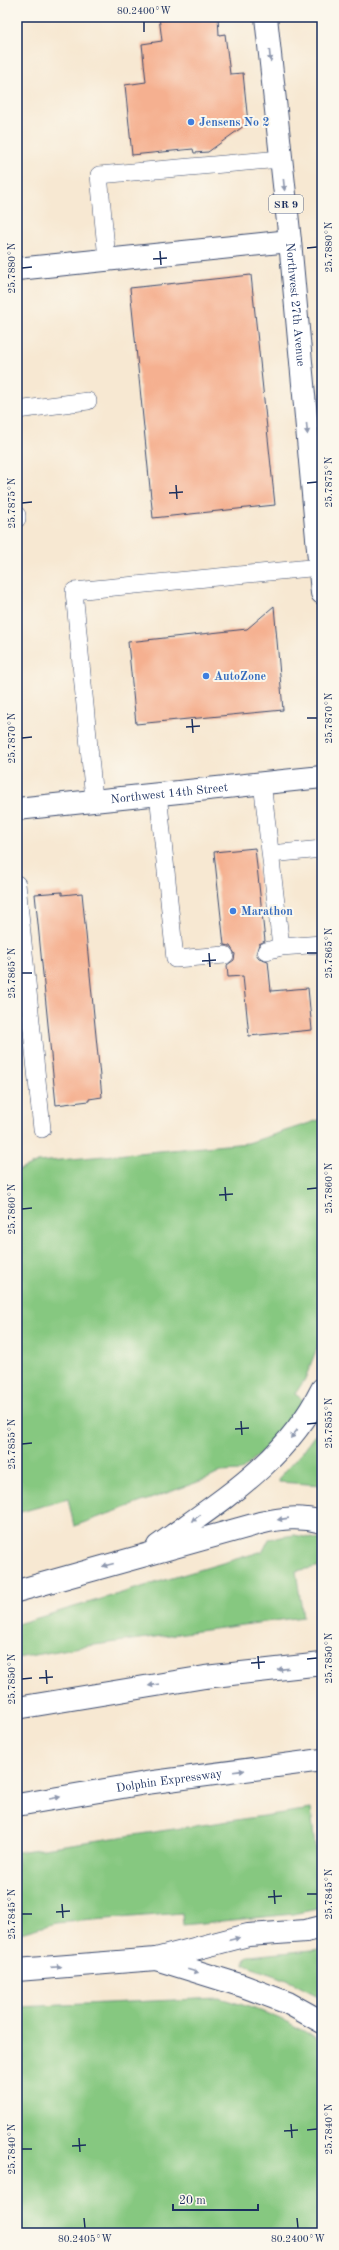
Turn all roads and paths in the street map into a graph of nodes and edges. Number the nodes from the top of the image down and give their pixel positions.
1 (266, 17) edge
2 (281, 159) junction
3 (290, 241) junction
4 (107, 259) junction
5 (17, 269) edge
6 (88, 401) dead end
7 (17, 410) edge
8 (17, 515) edge
9 (17, 519) edge
10 (320, 567) junction
11 (322, 593) edge
12 (322, 777) edge
13 (262, 782) junction
14 (158, 793) junction
15 (94, 799) junction
16 (17, 809) edge
17 (322, 849) edge
18 (271, 854) junction
19 (17, 884) edge
20 (322, 944) edge
21 (225, 955) dead end
22 (42, 1129) dead end
23 (322, 1389) edge
24 (322, 1522) edge
25 (146, 1555) junction
26 (17, 1591) edge
27 (322, 1664) edge
28 (17, 1708) edge
29 (322, 1760) edge
30 (17, 1805) edge
31 (322, 1927) edge
32 (156, 1960) junction
33 (17, 1970) edge
34 (322, 2022) edge

1 -> 2 main road, Northwest 27th Avenue / SR 9
2 -> 3 main road, Northwest 27th Avenue / SR 9
2 - 4 lane
3 - 4 main road
3 -> 10 main road, Northwest 27th Avenue / SR 9
4 - 5 main road
6 - 7 lane
8 - 9 lane
10 - 11 main road, Northwest 27th Avenue / SR 9
10 - 15 lane
12 - 13 main road, Northwest 14th Street
13 - 14 main road, Northwest 14th Street
13 - 18 lane
14 - 15 main road, Northwest 14th Street
14 - 21 lane
15 - 16 main road, Northwest 14th Street
17 - 18 lane
18 - 20 lane
19 - 22 lane
23 -> 25 main road
24 -> 25 main road
25 -> 26 main road
27 -> 28 main road
30 -> 29 main road, Dolphin Expressway
32 -> 31 main road
33 -> 32 main road
32 -> 34 main road

